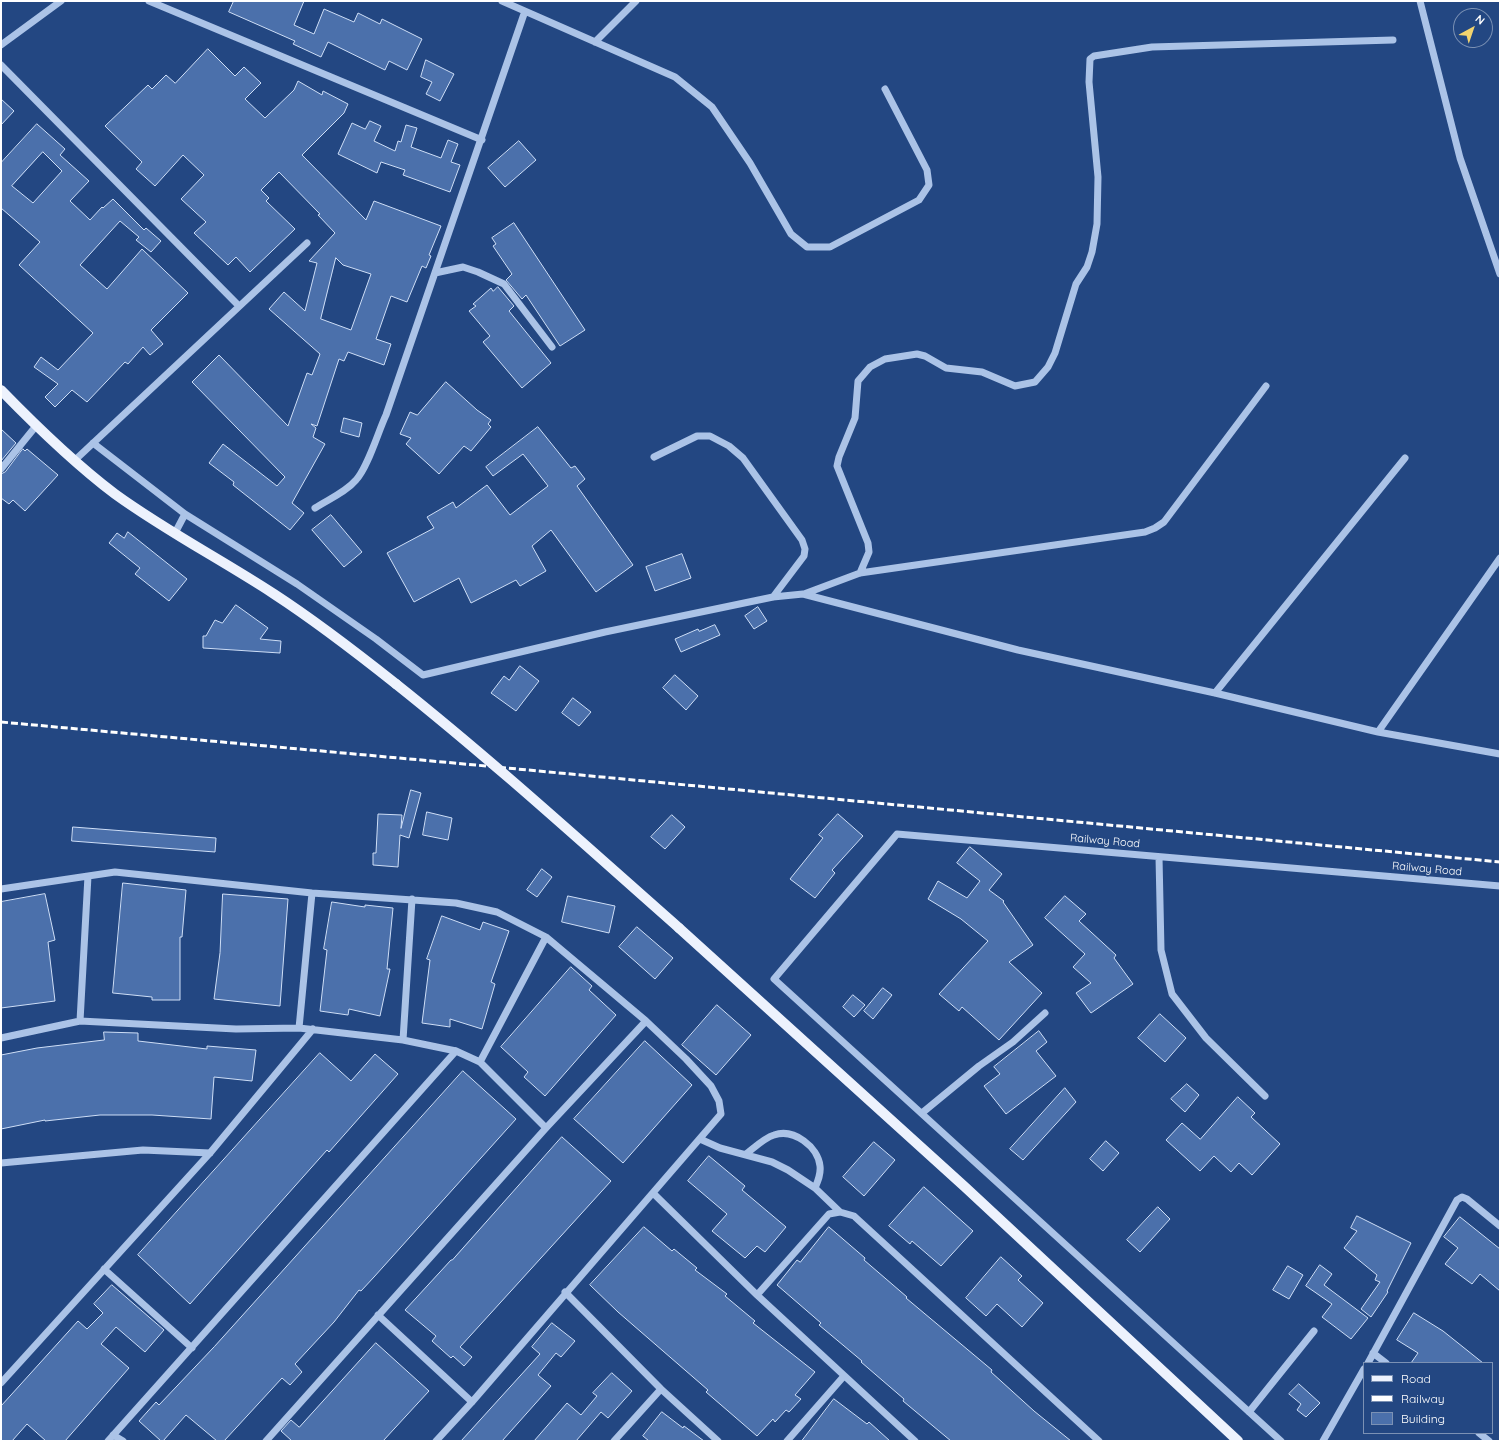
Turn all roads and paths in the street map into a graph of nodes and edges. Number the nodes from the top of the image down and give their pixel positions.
1 (61, 1) edge
2 (149, 1) edge
3 (502, 1) edge
4 (636, 1) edge
5 (1420, 1) edge
6 (525, 11) junction
7 (1393, 40) dead end
8 (595, 42) junction
9 (1, 45) edge
10 (1, 65) edge
11 (885, 89) dead end
12 (482, 140) junction
13 (307, 242) dead end
14 (435, 272) junction
15 (1500, 274) edge
16 (238, 305) junction
17 (552, 347) dead end
18 (1266, 386) dead end
19 (1, 390) edge
20 (36, 426) junction
21 (93, 443) junction
22 (654, 457) dead end
23 (1405, 458) dead end
24 (74, 461) junction
25 (1, 469) edge
26 (316, 508) dead end
27 (186, 514) junction
28 (175, 533) junction
29 (1500, 558) edge
30 (860, 573) junction
31 (803, 594) junction
32 (773, 597) junction
33 (1215, 693) junction
34 (1378, 732) junction
35 (1500, 754) edge
36 (1159, 856) junction
37 (88, 876) junction
38 (1500, 886) edge
39 (1, 889) edge
40 (312, 893) junction
41 (412, 899) junction
42 (546, 937) junction
43 (1045, 1013) dead end
44 (80, 1021) junction
45 (646, 1021) junction
46 (299, 1028) junction
47 (313, 1029) junction
48 (1, 1038) edge
49 (403, 1040) junction
50 (456, 1050) junction
51 (480, 1062) junction
52 (1265, 1096) dead end
53 (922, 1113) junction
54 (546, 1128) junction
55 (700, 1139) junction
56 (210, 1152) junction
57 (746, 1154) junction
58 (1, 1163) edge
59 (815, 1188) junction
60 (652, 1193) junction
61 (840, 1212) junction
62 (1500, 1226) edge
63 (104, 1269) junction
64 (565, 1292) junction
65 (757, 1295) junction
66 (378, 1315) junction
67 (1314, 1332) dead end
68 (192, 1348) junction
69 (1373, 1353) junction
70 (1368, 1362) edge
71 (1385, 1362) edge
72 (1363, 1372) edge
73 (844, 1376) junction
74 (1, 1383) edge
75 (660, 1389) junction
76 (472, 1402) junction
77 (1249, 1412) junction
78 (1480, 1434) edge
79 (110, 1438) edge
80 (123, 1441) edge
81 (266, 1441) edge
82 (436, 1441) edge
83 (614, 1441) edge
84 (718, 1441) edge
85 (787, 1441) edge
86 (916, 1441) edge
87 (1099, 1441) edge
88 (1238, 1441) edge
89 (1281, 1441) edge
90 (1323, 1441) edge
91 (1489, 1441) edge

1 - 9 street
2 - 12 street
3 - 6 street
4 - 8 street
5 - 15 street
6 - 8 street
6 - 12 street
7 - 30 street
8 - 11 street
10 - 16 street
12 - 14 street
13 - 16 street
14 - 17 street
14 - 26 street
16 - 21 street
18 - 30 street
19 - 20 main road
20 - 24 main road
20 - 25 street
21 - 24 street
21 - 27 street
22 - 32 street
23 - 33 street
24 - 28 main road
27 - 28 street
27 - 32 street
28 - 88 main road, bridge
29 - 34 street
30 - 31 street
31 - 32 street
31 - 33 street
33 - 34 street
34 - 35 street
36 - 38 street, Railway Road
36 - 52 street
36 - 53 street, Railway Road
37 - 39 street
37 - 40 street
37 - 44 street
40 - 41 street
40 - 46 street
41 - 42 street
41 - 49 street
42 - 45 street
42 - 51 street
43 - 53 street
44 - 46 street
44 - 48 street
45 - 54 street
45 - 55 street
46 - 47 street
47 - 49 street
47 - 56 street
49 - 50 street
50 - 51 street
50 - 68 street
51 - 54 street
53 - 77 street
54 - 66 street
55 - 57 street
55 - 60 street
56 - 58 street
56 - 63 street
57 - 59 street
57 - 59 street
59 - 61 street
60 - 64 street
60 - 65 street
61 - 65 street
61 - 87 street
62 - 69 street
63 - 68 street
63 - 74 street
64 - 75 street
64 - 76 street
65 - 73 street
66 - 76 street
66 - 81 street
67 - 77 street
68 - 79 street
69 - 70 street
69 - 71 street
72 - 90 street
73 - 85 street
73 - 86 street
75 - 83 street
75 - 84 street
76 - 82 street
77 - 89 street
78 - 91 street
79 - 80 street

